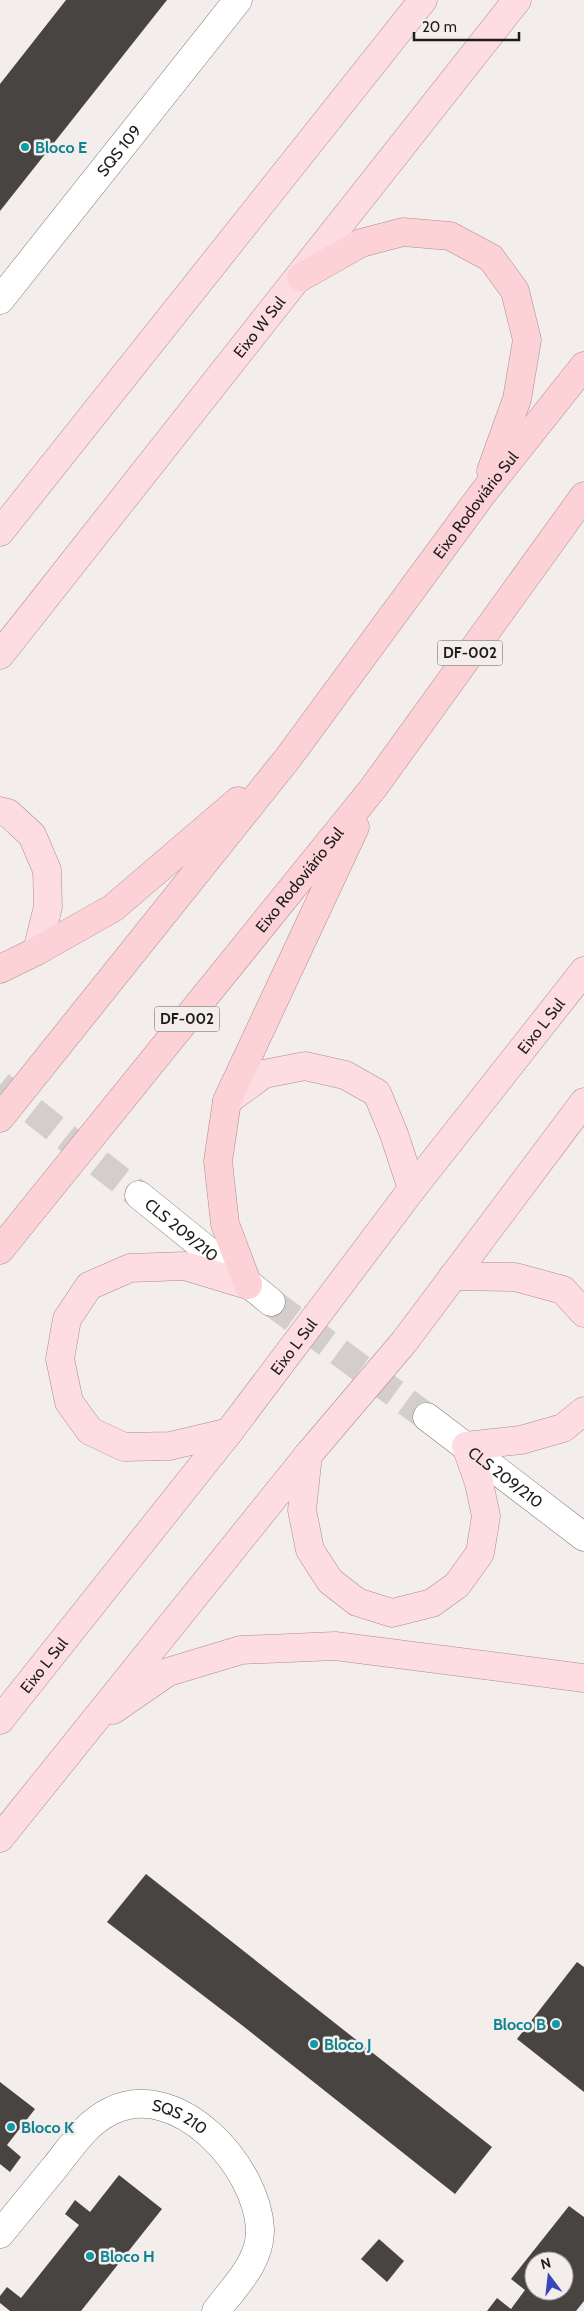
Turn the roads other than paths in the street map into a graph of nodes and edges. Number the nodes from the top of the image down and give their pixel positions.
1 (238, 0) edge
2 (423, 0) edge
3 (518, 0) edge
4 (301, 277) junction
5 (0, 300) edge
6 (584, 366) edge
7 (483, 493) junction
8 (584, 496) edge
9 (575, 515) edge
10 (0, 532) edge
11 (0, 655) edge
12 (288, 758) junction
13 (374, 787) junction
14 (0, 811) edge
15 (37, 951) junction
16 (0, 969) edge
17 (584, 971) edge
18 (227, 1101) junction
19 (584, 1102) edge
20 (0, 1118) edge
21 (412, 1189) junction
22 (139, 1196) tunnel mouth
23 (0, 1250) edge
24 (454, 1276) junction
25 (248, 1285) junction
26 (271, 1302) tunnel mouth
27 (584, 1313) edge
28 (584, 1411) edge
29 (426, 1417) tunnel mouth
30 (229, 1432) junction
31 (466, 1446) junction
32 (308, 1455) junction
33 (584, 1537) edge
34 (584, 1678) edge
35 (0, 1720) edge
36 (88, 1728) junction
37 (0, 1838) edge
38 (0, 2234) edge
39 (216, 2311) edge

1 - 5 street, SQS 109
2 - 10 main road
3 - 4 main road, Eixo W Sul
4 - 7 highway
4 - 11 main road, Eixo W Sul
6 - 7 highway, Eixo Rodoviário Sul
7 - 12 highway, Eixo Rodoviário Sul
8 - 9 highway, Eixo Rodoviário Sul / DF-002
9 - 13 highway, Eixo Rodoviário Sul / DF-002
12 - 15 highway
12 - 20 highway, Eixo Rodoviário Sul
13 - 18 highway
13 - 23 highway, Eixo Rodoviário Sul / DF-002
14 - 15 main road
15 - 16 highway
17 - 21 main road, Eixo L Sul
18 - 21 main road
18 - 25 highway
19 - 24 main road
21 - 30 main road, Eixo L Sul
22 - 25 street, CLS 209/210
24 - 27 main road
24 - 32 main road
25 - 26 street, CLS 209/210
25 - 30 main road
28 - 31 main road
29 - 31 street, CLS 209/210
30 - 35 main road, Eixo L Sul
31 - 32 main road
31 - 33 street, CLS 209/210
32 - 36 main road
34 - 36 main road
36 - 37 main road
38 - 39 street, SQS 210

